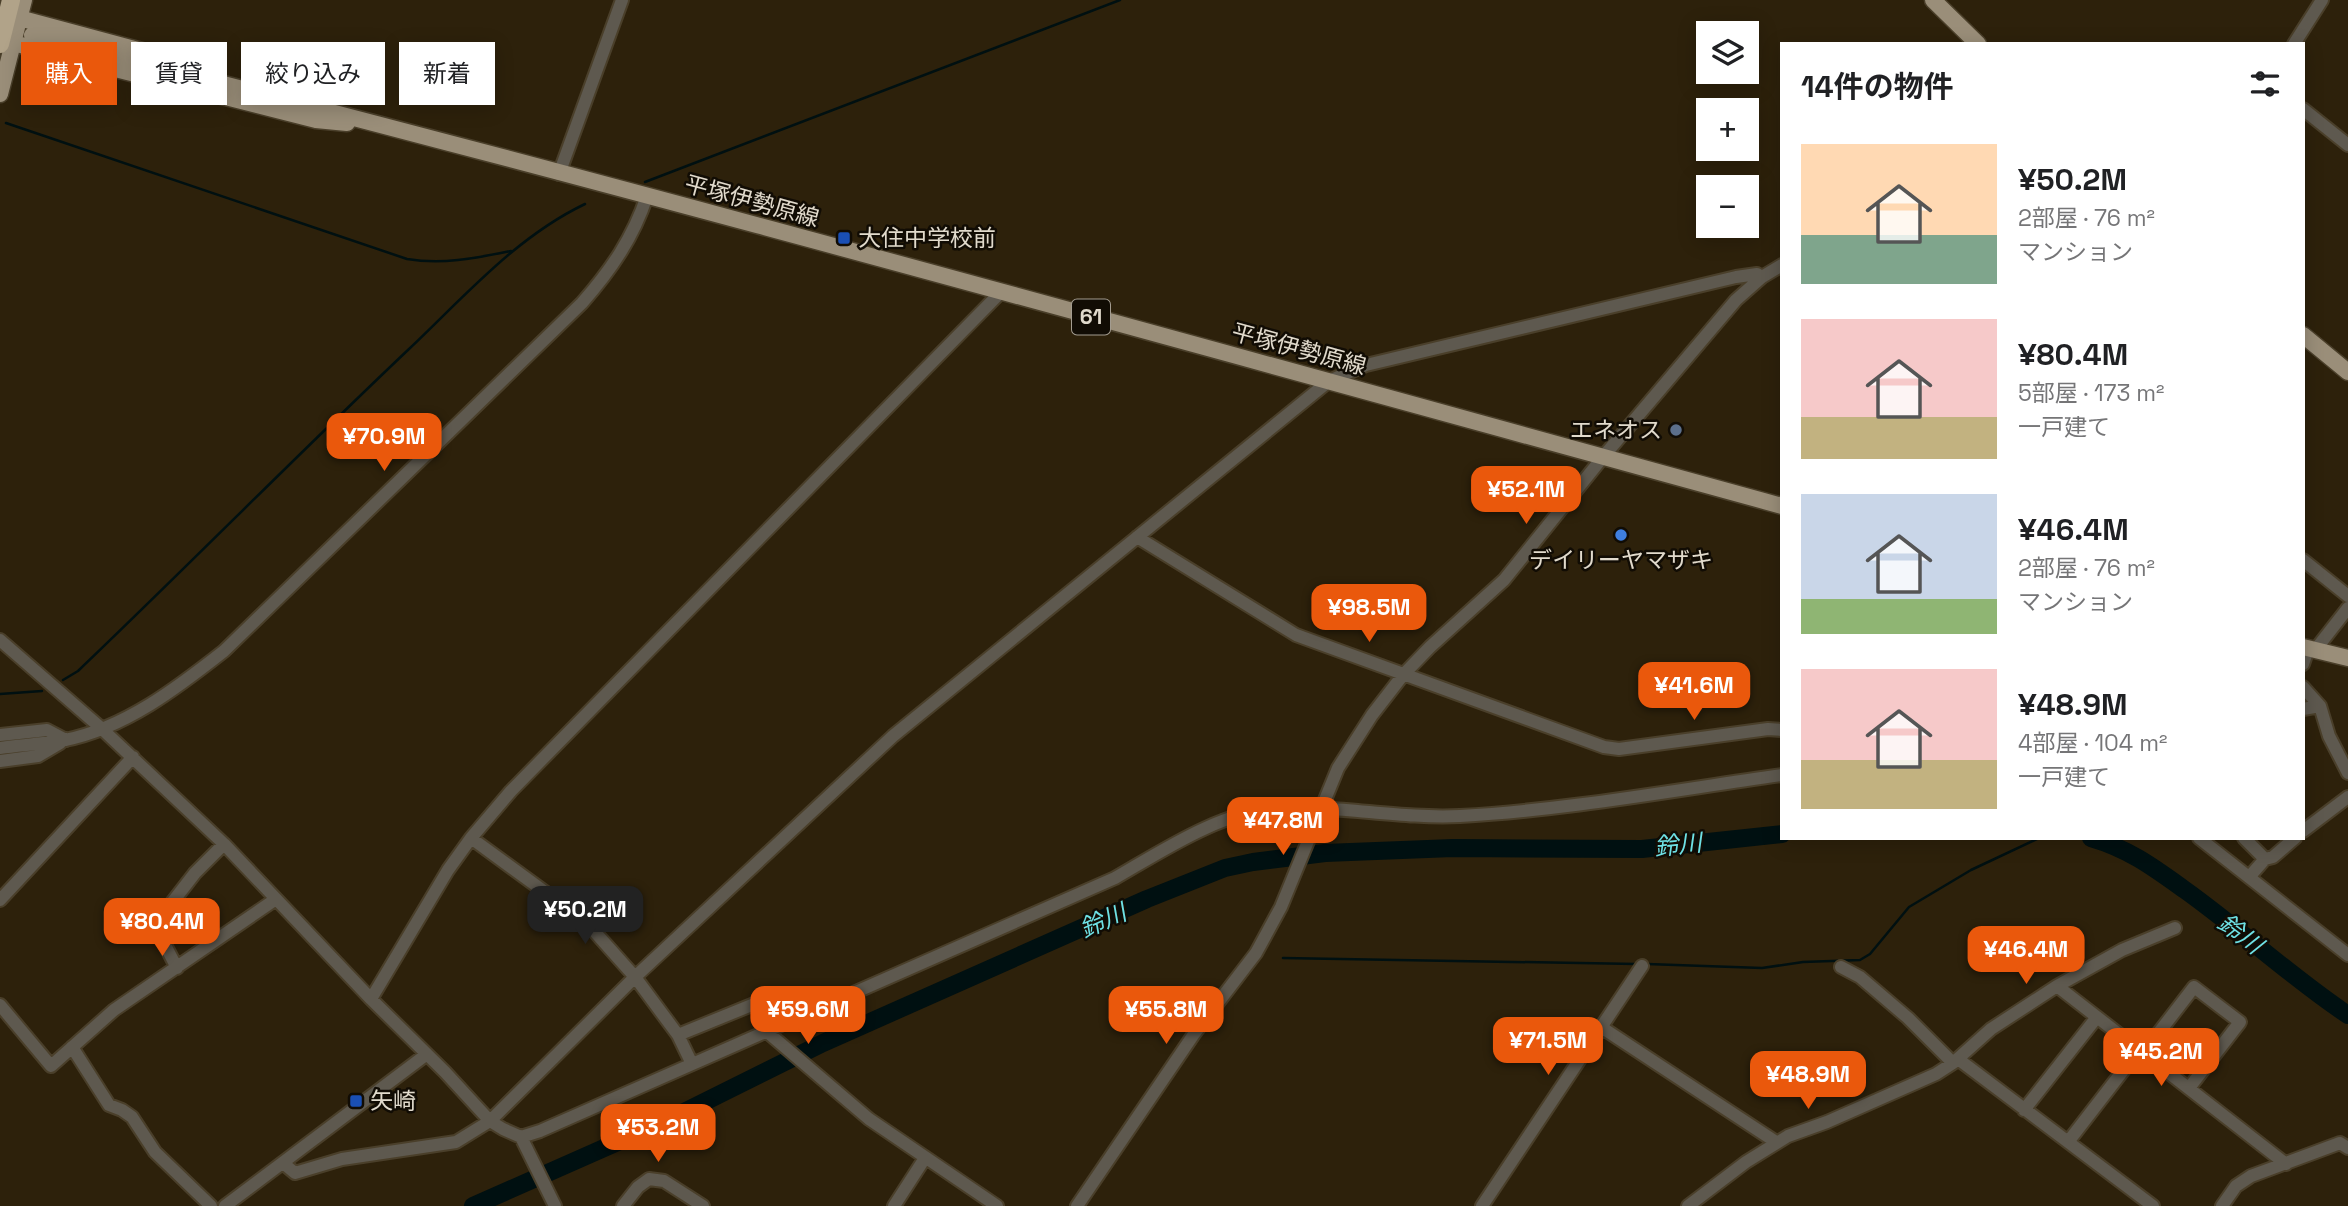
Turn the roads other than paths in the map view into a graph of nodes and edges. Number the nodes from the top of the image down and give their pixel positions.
1 (10, 0) edge
2 (23, 0) edge
3 (622, 0) edge
4 (1933, 0) edge
5 (2322, 0) edge
6 (19, 18) junction
7 (32, 35) dead end
8 (1976, 42) edge
9 (2295, 42) edge
10 (6, 44) edge
11 (0, 93) edge
12 (2305, 111) edge
13 (401, 128) junction
14 (2348, 145) edge
15 (559, 174) junction
16 (647, 196) junction
17 (1780, 266) edge
18 (1762, 277) junction
19 (1000, 293) junction
20 (2305, 337) edge
21 (2348, 372) edge
22 (1329, 381) junction
23 (1603, 457) junction
24 (1780, 505) edge
25 (1137, 537) junction
26 (2305, 561) edge
27 (2348, 596) edge
28 (2348, 608) edge
29 (0, 629) edge
30 (0, 640) edge
31 (2308, 652) edge
32 (19, 657) junction
33 (2348, 658) edge
34 (1403, 675) junction
35 (2305, 689) edge
36 (2320, 706) junction
37 (2305, 709) edge
38 (101, 728) junction
39 (1780, 730) edge
40 (0, 735) edge
41 (66, 740) junction
42 (0, 748) edge
43 (133, 757) junction
44 (0, 761) edge
45 (2348, 773) edge
46 (1780, 775) edge
47 (2348, 797) edge
48 (1320, 809) junction
49 (2305, 829) edge
50 (471, 838) junction
51 (2202, 840) edge
52 (2246, 840) edge
53 (2293, 840) edge
54 (224, 844) junction
55 (2265, 859) junction
56 (2250, 876) junction
57 (276, 899) junction
58 (0, 900) edge
59 (2175, 928) dead end
60 (2348, 955) edge
61 (1642, 966) dead end
62 (1841, 967) dead end
63 (177, 968) junction
64 (635, 977) junction
65 (2057, 986) junction
66 (372, 999) junction
67 (764, 1000) dead end
68 (0, 1005) edge
69 (2097, 1017) junction
70 (1601, 1027) junction
71 (769, 1034) junction
72 (678, 1035) junction
73 (72, 1046) junction
74 (2141, 1052) junction
75 (427, 1054) junction
76 (1956, 1061) junction
77 (692, 1064) junction
78 (2189, 1088) junction
79 (2024, 1110) junction
80 (490, 1121) junction
81 (521, 1137) junction
82 (1776, 1142) junction
83 (2068, 1142) junction
84 (2348, 1148) edge
85 (925, 1158) junction
86 (283, 1163) junction
87 (2286, 1164) junction
88 (211, 1206) edge
89 (225, 1206) edge
90 (555, 1206) edge
91 (623, 1206) edge
92 (703, 1206) edge
93 (894, 1206) edge
94 (997, 1206) edge
95 (1077, 1206) edge
96 (1482, 1206) edge
97 (1688, 1206) edge
98 (2153, 1206) edge
99 (2222, 1206) edge

1 - 10 highway
2 - 6 main road
3 - 15 street
4 - 8 main road
5 - 9 street
6 - 10 main road
6 - 13 main road
7 - 13 main road, 平塚伊勢原線 / 61
10 - 11 main road
10 - 13 main road
12 - 14 street
13 - 15 main road, 平塚伊勢原線 / 61
15 - 16 main road, 平塚伊勢原線 / 61
16 - 19 main road, 平塚伊勢原線 / 61
16 - 38 street
17 - 18 street
18 - 22 street
18 - 23 street
19 - 22 main road, 平塚伊勢原線 / 61
19 - 50 street
20 - 21 main road
22 - 23 main road, 平塚伊勢原線 / 61
22 - 25 street
23 - 24 main road, 平塚伊勢原線 / 61
23 - 34 street
25 - 34 street
25 - 64 street
26 - 27 street
28 - 31 street
29 - 32 street
30 - 32 street
31 - 33 main road
32 - 38 street
34 - 39 street
34 - 48 street
35 - 36 street
36 - 37 street
36 - 45 street
38 - 41 street
38 - 43 street
40 - 41 street
41 - 42 street
41 - 44 street
43 - 54 street
43 - 58 street
46 - 48 street
47 - 49 street
48 - 71 street
48 - 95 street
50 - 64 street
50 - 66 street
51 - 56 street
52 - 55 street
53 - 55 street
54 - 57 street
54 - 63 street
55 - 56 street
56 - 60 street
57 - 63 street
57 - 66 street
59 - 65 street
61 - 70 street
62 - 76 street
63 - 73 street
64 - 72 street
64 - 80 street
65 - 69 street
65 - 76 street
66 - 75 street
67 - 72 street
68 - 73 street
69 - 74 street
69 - 79 street
70 - 82 street
70 - 96 street
71 - 77 street
71 - 85 street
72 - 77 street
73 - 88 street
74 - 78 street
74 - 78 street
74 - 83 street
75 - 80 street
75 - 86 street
76 - 79 street
76 - 82 street
77 - 81 street
78 - 87 street
79 - 83 street
80 - 81 street
80 - 86 street
81 - 90 street
82 - 97 street
83 - 98 street
84 - 87 street
85 - 93 street
85 - 94 street
86 - 89 street
87 - 99 street
91 - 92 street

